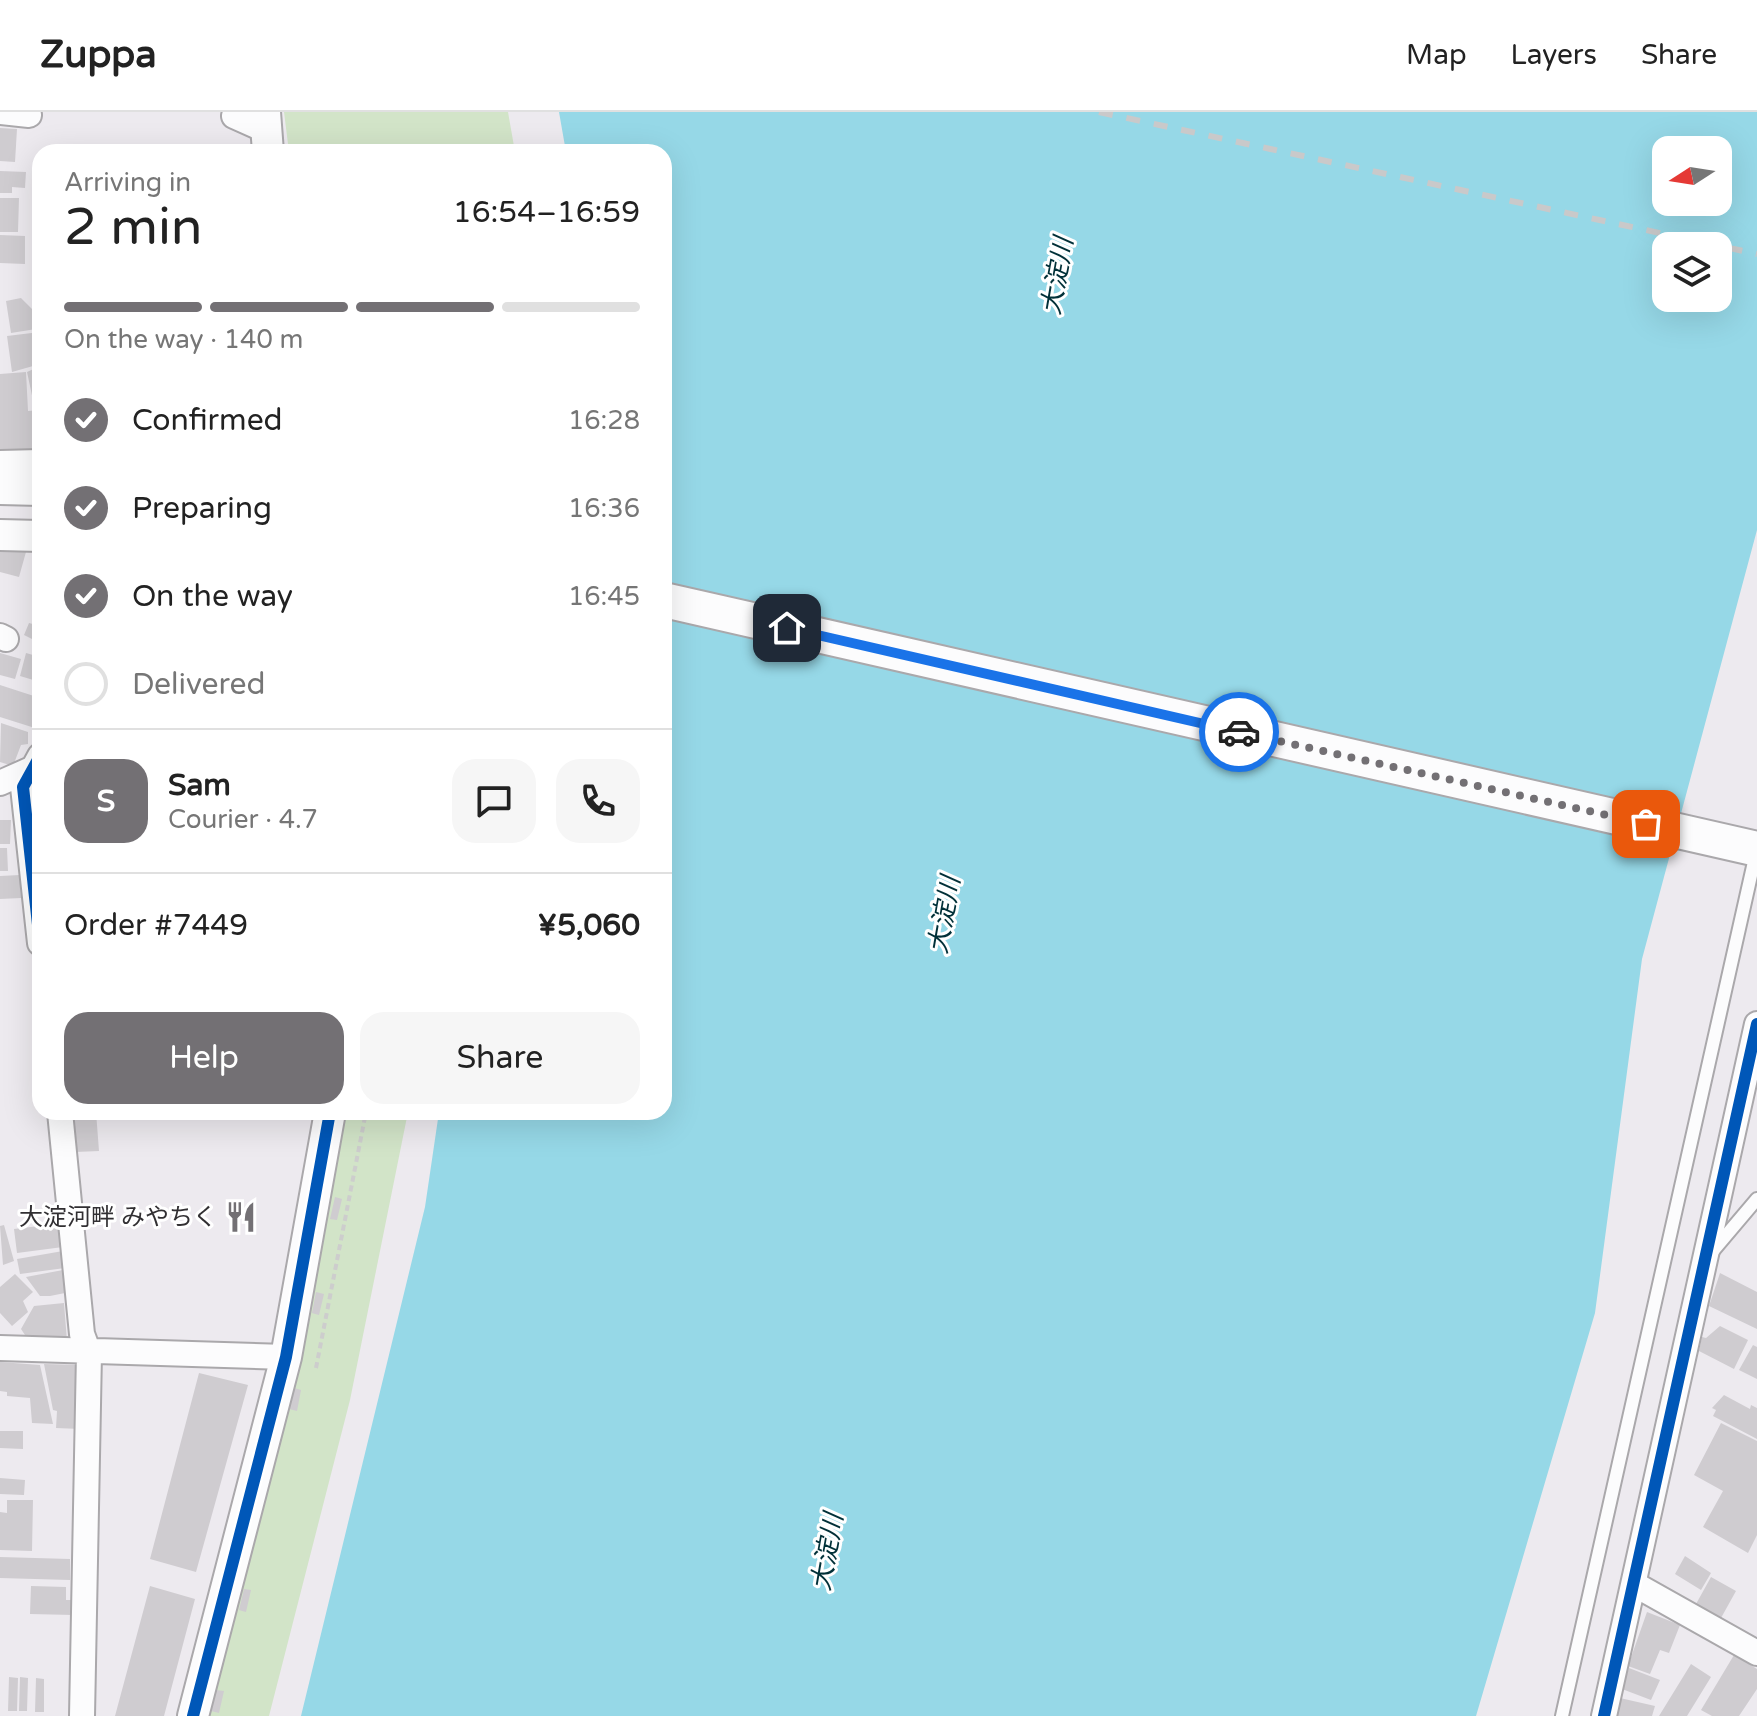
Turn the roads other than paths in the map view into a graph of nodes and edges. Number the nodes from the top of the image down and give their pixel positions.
1 (0, 112) edge
2 (29, 115) dead end
3 (234, 116) dead end
4 (266, 131) edge
5 (32, 465) edge
6 (0, 466) edge
7 (0, 487) edge
8 (32, 488) edge
9 (0, 509) edge
10 (32, 510) edge
11 (0, 535) edge
12 (32, 536) edge
13 (672, 581) edge
14 (672, 602) edge
15 (32, 767) edge
16 (32, 774) edge
17 (0, 783) edge
18 (1750, 839) edge
19 (32, 870) edge
20 (1757, 1024) edge
21 (61, 1120) edge
22 (329, 1120) edge
23 (1757, 1199) edge
24 (1704, 1260) junction
25 (0, 1348) edge
26 (89, 1353) junction
27 (286, 1357) junction
28 (1634, 1584) junction
29 (1757, 1653) edge
30 (82, 1716) edge
31 (193, 1716) edge
32 (1562, 1716) edge
33 (1604, 1716) edge

1 - 2 street
3 - 4 street
5 - 6 street
7 - 8 main road
9 - 10 main road
11 - 12 street
13 - 18 main road
14 - 18 main road
15 - 17 street
16 - 19 street
18 - 32 lane
20 - 24 street
21 - 26 street
22 - 27 street
23 - 24 lane
24 - 28 street
25 - 26 street
26 - 27 street
26 - 30 street
27 - 31 street
28 - 29 street
28 - 33 street

